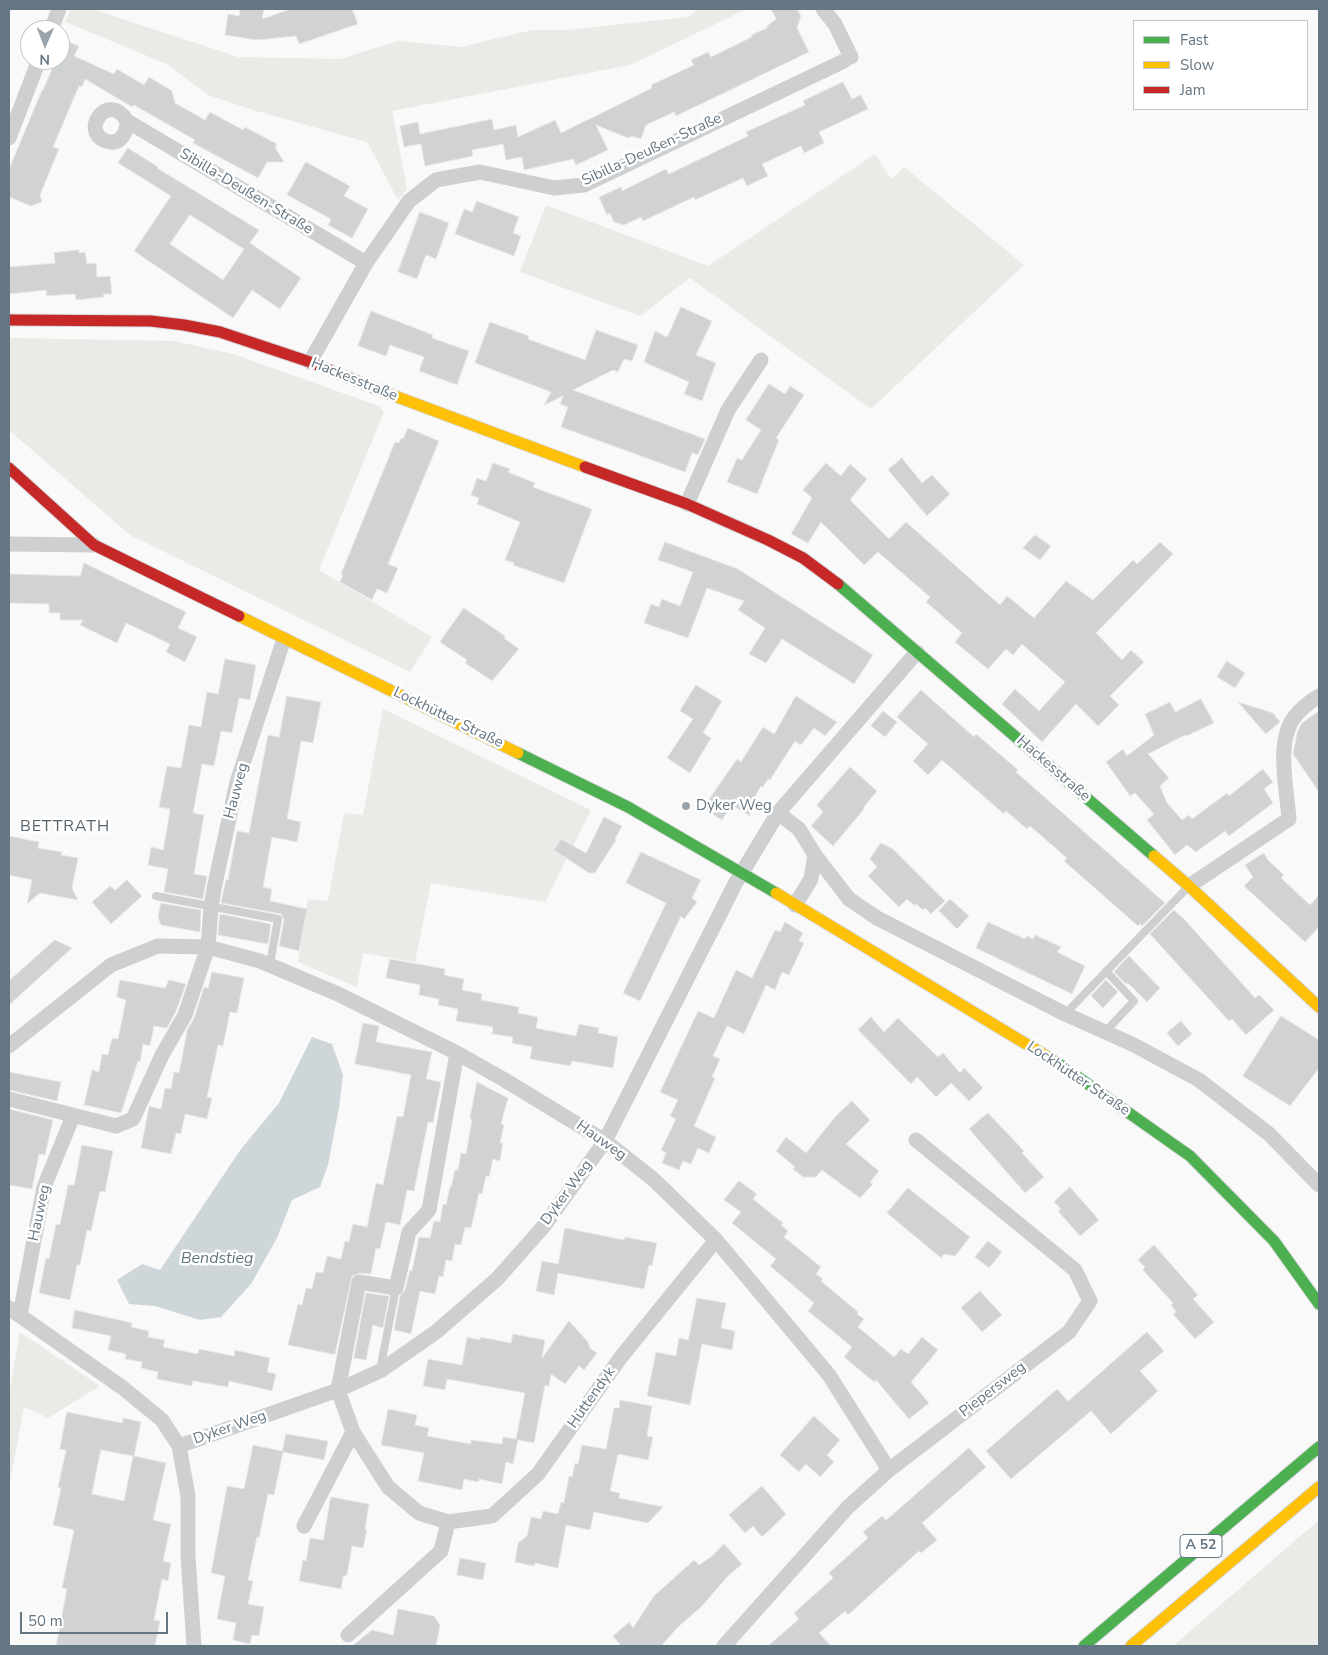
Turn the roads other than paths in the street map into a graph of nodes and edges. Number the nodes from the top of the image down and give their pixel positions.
1 (823, 9) edge
2 (35, 70) edge
3 (127, 121) dead end
4 (9, 138) edge
5 (366, 263) junction
6 (9, 320) edge
7 (761, 360) dead end
8 (310, 362) junction
9 (9, 468) edge
10 (687, 504) junction
11 (9, 544) edge
12 (94, 545) junction
13 (284, 639) junction
14 (917, 652) junction
15 (1319, 696) edge
16 (778, 813) junction
17 (815, 855) junction
18 (742, 872) junction
19 (1189, 886) junction
20 (156, 896) dead end
21 (795, 904) junction
22 (211, 907) junction
23 (208, 948) junction
24 (270, 964) junction
25 (1106, 971) junction
26 (1319, 1007) edge
27 (1064, 1014) junction
28 (1105, 1032) junction
29 (9, 1046) edge
30 (458, 1053) junction
31 (9, 1099) edge
32 (74, 1116) junction
33 (916, 1140) dead end
34 (605, 1141) junction
35 (1318, 1182) edge
36 (716, 1240) junction
37 (396, 1288) junction
38 (1319, 1304) edge
39 (14, 1311) edge
40 (380, 1371) junction
41 (338, 1390) junction
42 (353, 1432) junction
43 (179, 1446) junction
44 (1319, 1447) edge
45 (889, 1470) junction
46 (1319, 1488) edge
47 (448, 1522) junction
48 (304, 1526) dead end
49 (348, 1635) dead end
50 (194, 1646) edge
51 (724, 1646) edge
52 (1084, 1646) edge
53 (1131, 1646) edge

1 - 5 street, Sibilla-Deußen-Straße
2 - 4 street
3 - 5 street, Sibilla-Deußen-Straße
5 - 8 street, Sibilla-Deußen-Straße
6 - 8 main road, Hackesstraße
7 - 10 street
8 - 10 main road, Hackesstraße
9 - 12 main road, Lockhütter Straße
10 - 14 main road, Hackesstraße
11 - 12 street, Lockhütter Straße
12 - 13 main road, Lockhütter Straße
13 - 18 main road, Lockhütter Straße
13 - 22 street, Hauweg
14 - 16 street
14 - 19 main road, Hackesstraße
15 - 19 street
16 - 17 street
16 - 18 street
17 - 21 street
17 - 27 street
18 - 21 main road, Lockhütter Straße
18 - 34 street, Dyker Weg
19 - 25 lane
19 - 26 main road, Hackesstraße
20 - 22 lane
21 - 38 main road, Lockhütter Straße
22 - 23 street, Hauweg
22 - 24 lane
23 - 24 street, Hauweg
23 - 29 street, Hauweg
23 - 32 street, Hauweg
24 - 30 street, Hauweg
25 - 27 lane
25 - 28 lane
27 - 28 street
28 - 35 street
30 - 34 street, Hauweg
30 - 37 street
31 - 32 street, Hauweg
32 - 39 street, Hauweg
33 - 45 street, Piepersweg
34 - 36 street, Hauweg
34 - 40 street, Dyker Weg
36 - 45 street, Hauweg
36 - 47 street, Hüttendyk
37 - 40 lane
37 - 41 street
39 - 43 street
40 - 41 street, Dyker Weg
41 - 42 street, Hüttendyk
41 - 43 street, Dyker Weg
42 - 47 street, Hüttendyk
42 - 48 street
43 - 50 street
44 - 52 main road, A 52
45 - 51 street, Piepersweg
46 - 53 main road, A 52
47 - 49 street

